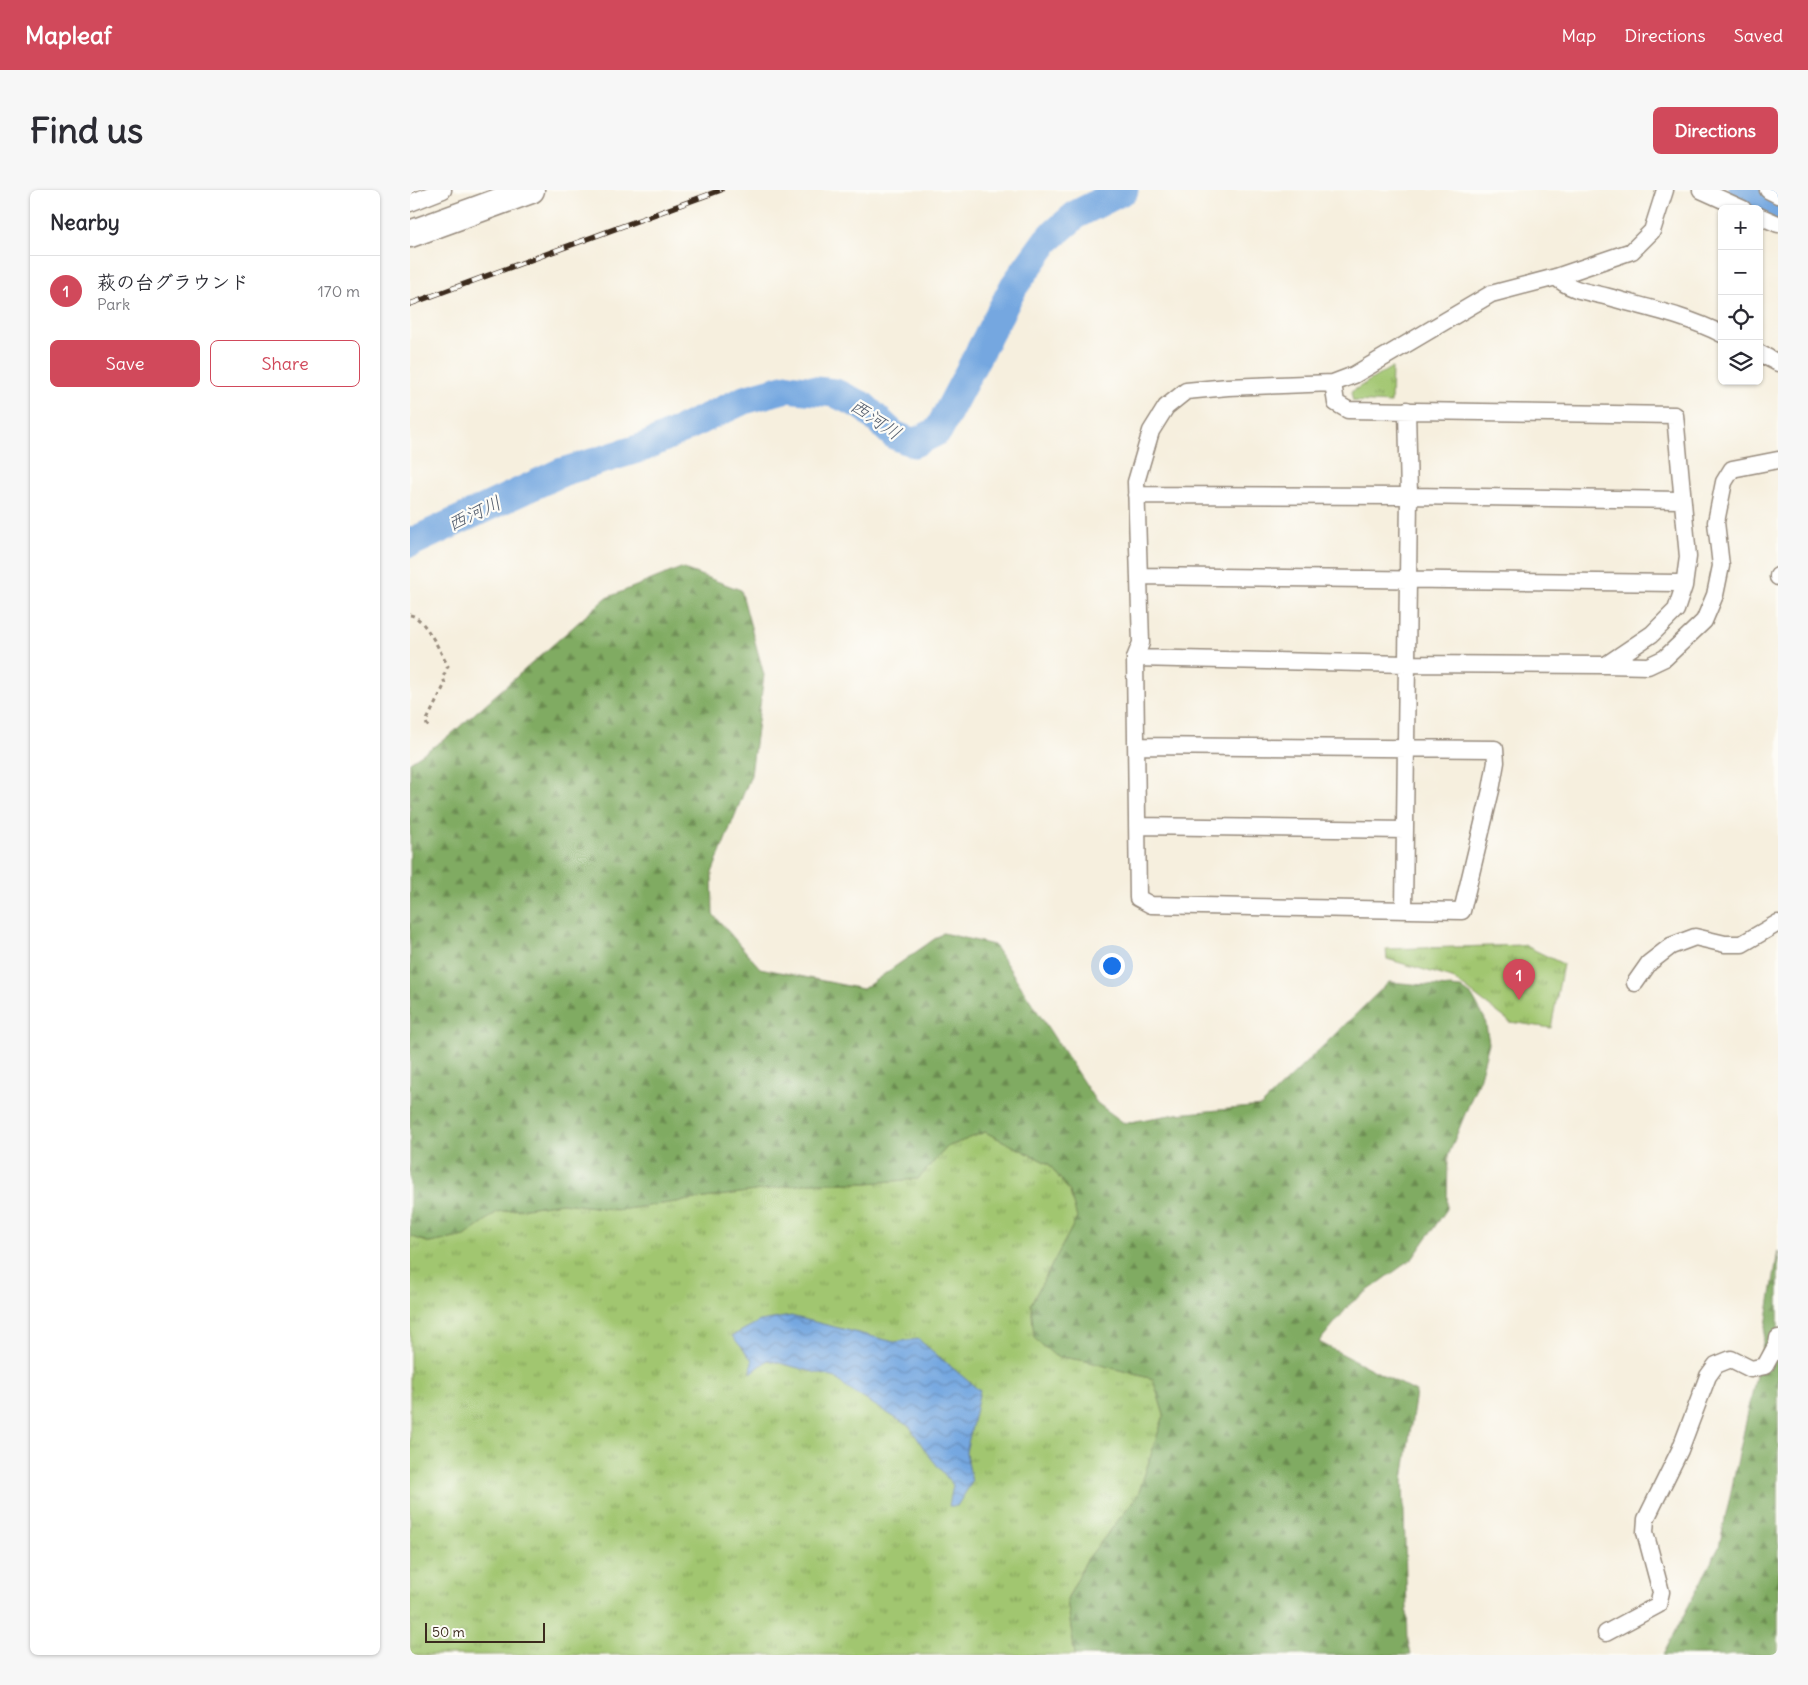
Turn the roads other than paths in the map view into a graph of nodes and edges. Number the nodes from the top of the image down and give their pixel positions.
1 (443, 190) edge
2 (531, 190) edge
3 (1665, 190) edge
4 (1701, 190) edge
5 (1768, 190) edge
6 (499, 195) edge
7 (1778, 195) edge
8 (410, 203) edge
9 (1734, 205) edge
10 (1763, 218) edge
11 (1778, 224) edge
12 (410, 234) edge
13 (1556, 276) junction
14 (1718, 332) edge
15 (1763, 355) edge
16 (1778, 363) edge
17 (1333, 384) junction
18 (1407, 410) junction
19 (1778, 460) edge
20 (1136, 495) junction
21 (1409, 496) junction
22 (1681, 500) junction
23 (1139, 576) junction
24 (1408, 579) junction
25 (1684, 586) junction
26 (1135, 658) junction
27 (1407, 664) junction
28 (1606, 665) junction
29 (1136, 746) junction
30 (1406, 748) junction
31 (1137, 826) junction
32 (1405, 830) junction
33 (1404, 910) junction
34 (1778, 924) edge
35 (1635, 983) dead end
36 (1778, 1338) edge
37 (1606, 1633) dead end

1 - 8 street
2 - 6 highway
3 - 13 street
4 - 9 street
5 - 7 street
6 - 12 highway
10 - 11 street
13 - 14 street
13 - 17 street
15 - 16 street
17 - 18 street
17 - 20 street
18 - 21 street
18 - 22 street
19 - 28 street
20 - 21 street
20 - 23 street
21 - 22 street
21 - 24 street
22 - 25 street
23 - 24 street
23 - 26 street
24 - 25 street
24 - 27 street
25 - 28 street
26 - 27 street
26 - 29 street
27 - 28 street
27 - 30 street
29 - 30 street
29 - 31 street
30 - 32 street
30 - 33 street
31 - 32 street
31 - 33 street
32 - 33 street
34 - 35 street
36 - 37 street

